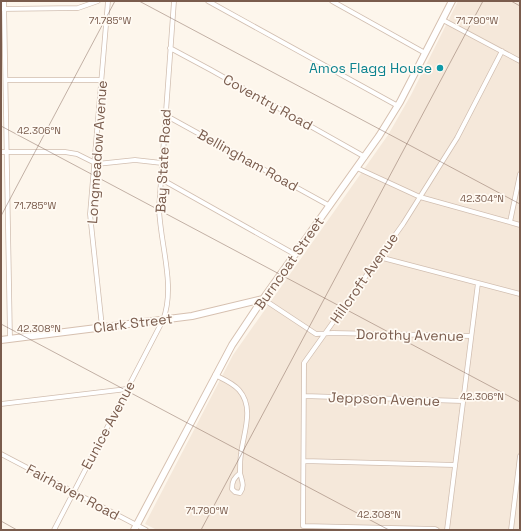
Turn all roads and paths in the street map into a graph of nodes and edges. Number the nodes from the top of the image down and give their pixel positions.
1 (4, 1) edge
2 (98, 1) edge
3 (108, 1) edge
4 (174, 1) edge
5 (208, 1) edge
6 (332, 1) edge
7 (452, 1) edge
8 (3, 9) edge
9 (443, 20) junction
10 (170, 48) junction
11 (502, 51) junction
12 (425, 53) junction
13 (520, 61) edge
14 (6, 80) junction
15 (101, 80) junction
16 (398, 106) junction
17 (165, 115) junction
18 (1, 152) edge
19 (7, 152) junction
20 (366, 157) junction
21 (95, 162) junction
22 (162, 163) junction
23 (358, 168) junction
24 (520, 174) edge
25 (161, 179) junction
26 (420, 197) junction
27 (330, 206) junction
28 (510, 222) junction
29 (520, 225) edge
30 (296, 255) junction
31 (379, 257) junction
32 (478, 283) junction
33 (520, 294) edge
34 (263, 299) junction
35 (163, 320) junction
36 (102, 327) junction
37 (325, 334) junction
38 (471, 336) junction
39 (10, 339) junction
40 (1, 340) edge
41 (215, 376) junction
42 (127, 389) junction
43 (304, 396) junction
44 (463, 401) junction
45 (1, 404) edge
46 (1, 454) edge
47 (520, 456) edge
48 (304, 461) junction
49 (455, 465) junction
50 (240, 473) dead end
51 (73, 492) junction
52 (135, 528) edge
53 (54, 530) edge
54 (146, 530) edge
55 (437, 530) edge
56 (447, 530) edge
57 (511, 530) edge

1 - 8 street
2 - 8 street
3 - 15 street, Longmeadow Avenue
4 - 10 street, Bay State Road
5 - 16 street
6 - 12 street
7 - 9 main road, Burncoat Street
8 - 14 street
9 - 11 street
9 - 12 main road, Burncoat Street
10 - 17 street, Bay State Road
10 - 20 street, Coventry Road
11 - 13 street
11 - 26 street, Hillcroft Avenue
12 - 16 main road, Burncoat Street
14 - 15 street
14 - 19 street
15 - 21 street, Longmeadow Avenue
16 - 20 main road, Burncoat Street
17 - 22 street, Bay State Road
17 - 27 street, Bellingham Road
18 - 19 street
19 - 21 street
19 - 39 street
20 - 23 main road, Burncoat Street
21 - 22 street
21 - 36 street, Longmeadow Avenue
22 - 25 street, Bay State Road
23 - 26 street
23 - 27 main road, Burncoat Street
24 - 28 street
25 - 30 street
25 - 35 street, Bay State Road
26 - 28 street
26 - 31 street, Hillcroft Avenue
27 - 30 main road, Burncoat Street
28 - 29 street
30 - 34 main road, Burncoat Street
31 - 32 street
31 - 37 street, Hillcroft Avenue
32 - 33 street
32 - 38 street
34 - 35 main road, Clark Street
34 - 37 street, Dorothy Avenue
34 - 41 main road, Burncoat Street
35 - 36 main road, Clark Street
35 - 42 street, Eunice Avenue
36 - 39 main road, Clark Street
37 - 38 street, Dorothy Avenue
37 - 43 street, Hillcroft Avenue
38 - 44 street
39 - 40 main road, Clark Street
41 - 50 street
41 - 52 main road, Burncoat Street
42 - 45 street
42 - 51 street, Eunice Avenue
43 - 44 street, Jeppson Avenue
43 - 48 street, Hillcroft Avenue
44 - 49 street
46 - 51 street, Fairhaven Road
47 - 57 street
48 - 49 street
48 - 55 street, Hillcroft Avenue
49 - 56 street
51 - 52 street, Fairhaven Road
51 - 53 street, Eunice Avenue
52 - 54 street, Fairhaven Road

